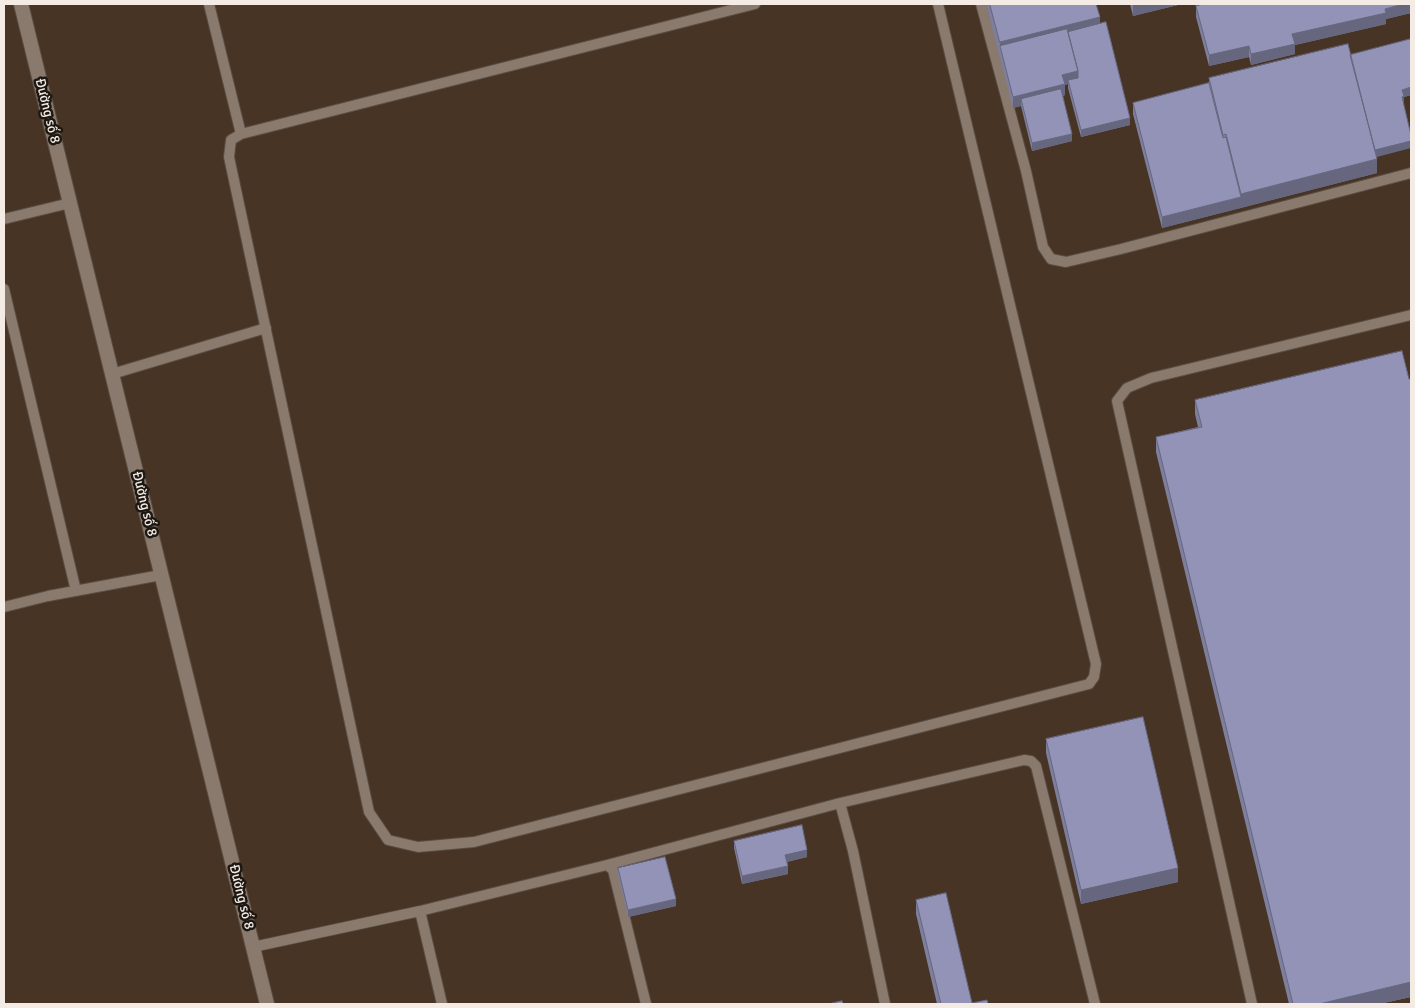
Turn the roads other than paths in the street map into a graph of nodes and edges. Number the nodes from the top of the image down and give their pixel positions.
1 (21, 4) edge
2 (209, 4) edge
3 (755, 4) edge
4 (938, 4) edge
5 (981, 4) edge
6 (241, 134) junction
7 (1411, 173) edge
8 (70, 202) junction
9 (4, 219) edge
10 (4, 289) edge
11 (1411, 315) edge
12 (266, 328) junction
13 (112, 374) junction
14 (161, 575) junction
15 (76, 591) junction
16 (4, 606) edge
17 (840, 803) junction
18 (607, 865) junction
19 (420, 911) junction
20 (253, 946) junction
21 (267, 1004) edge
22 (442, 1004) edge
23 (646, 1004) edge
24 (885, 1004) edge
25 (1095, 1004) edge
26 (1252, 1004) edge

1 - 8 street, Đường số 8
2 - 6 lane
3 - 6 lane
4 - 12 lane
5 - 7 lane
6 - 12 lane
8 - 9 lane
8 - 13 street, Đường số 8
10 - 15 lane
11 - 26 lane
12 - 13 lane
13 - 14 street, Đường số 8
14 - 15 lane
14 - 20 street, Đường số 8
15 - 16 lane
17 - 18 lane
17 - 24 lane
17 - 25 lane
18 - 19 lane
18 - 23 lane
19 - 20 lane
19 - 22 lane
20 - 21 street, Đường số 8

